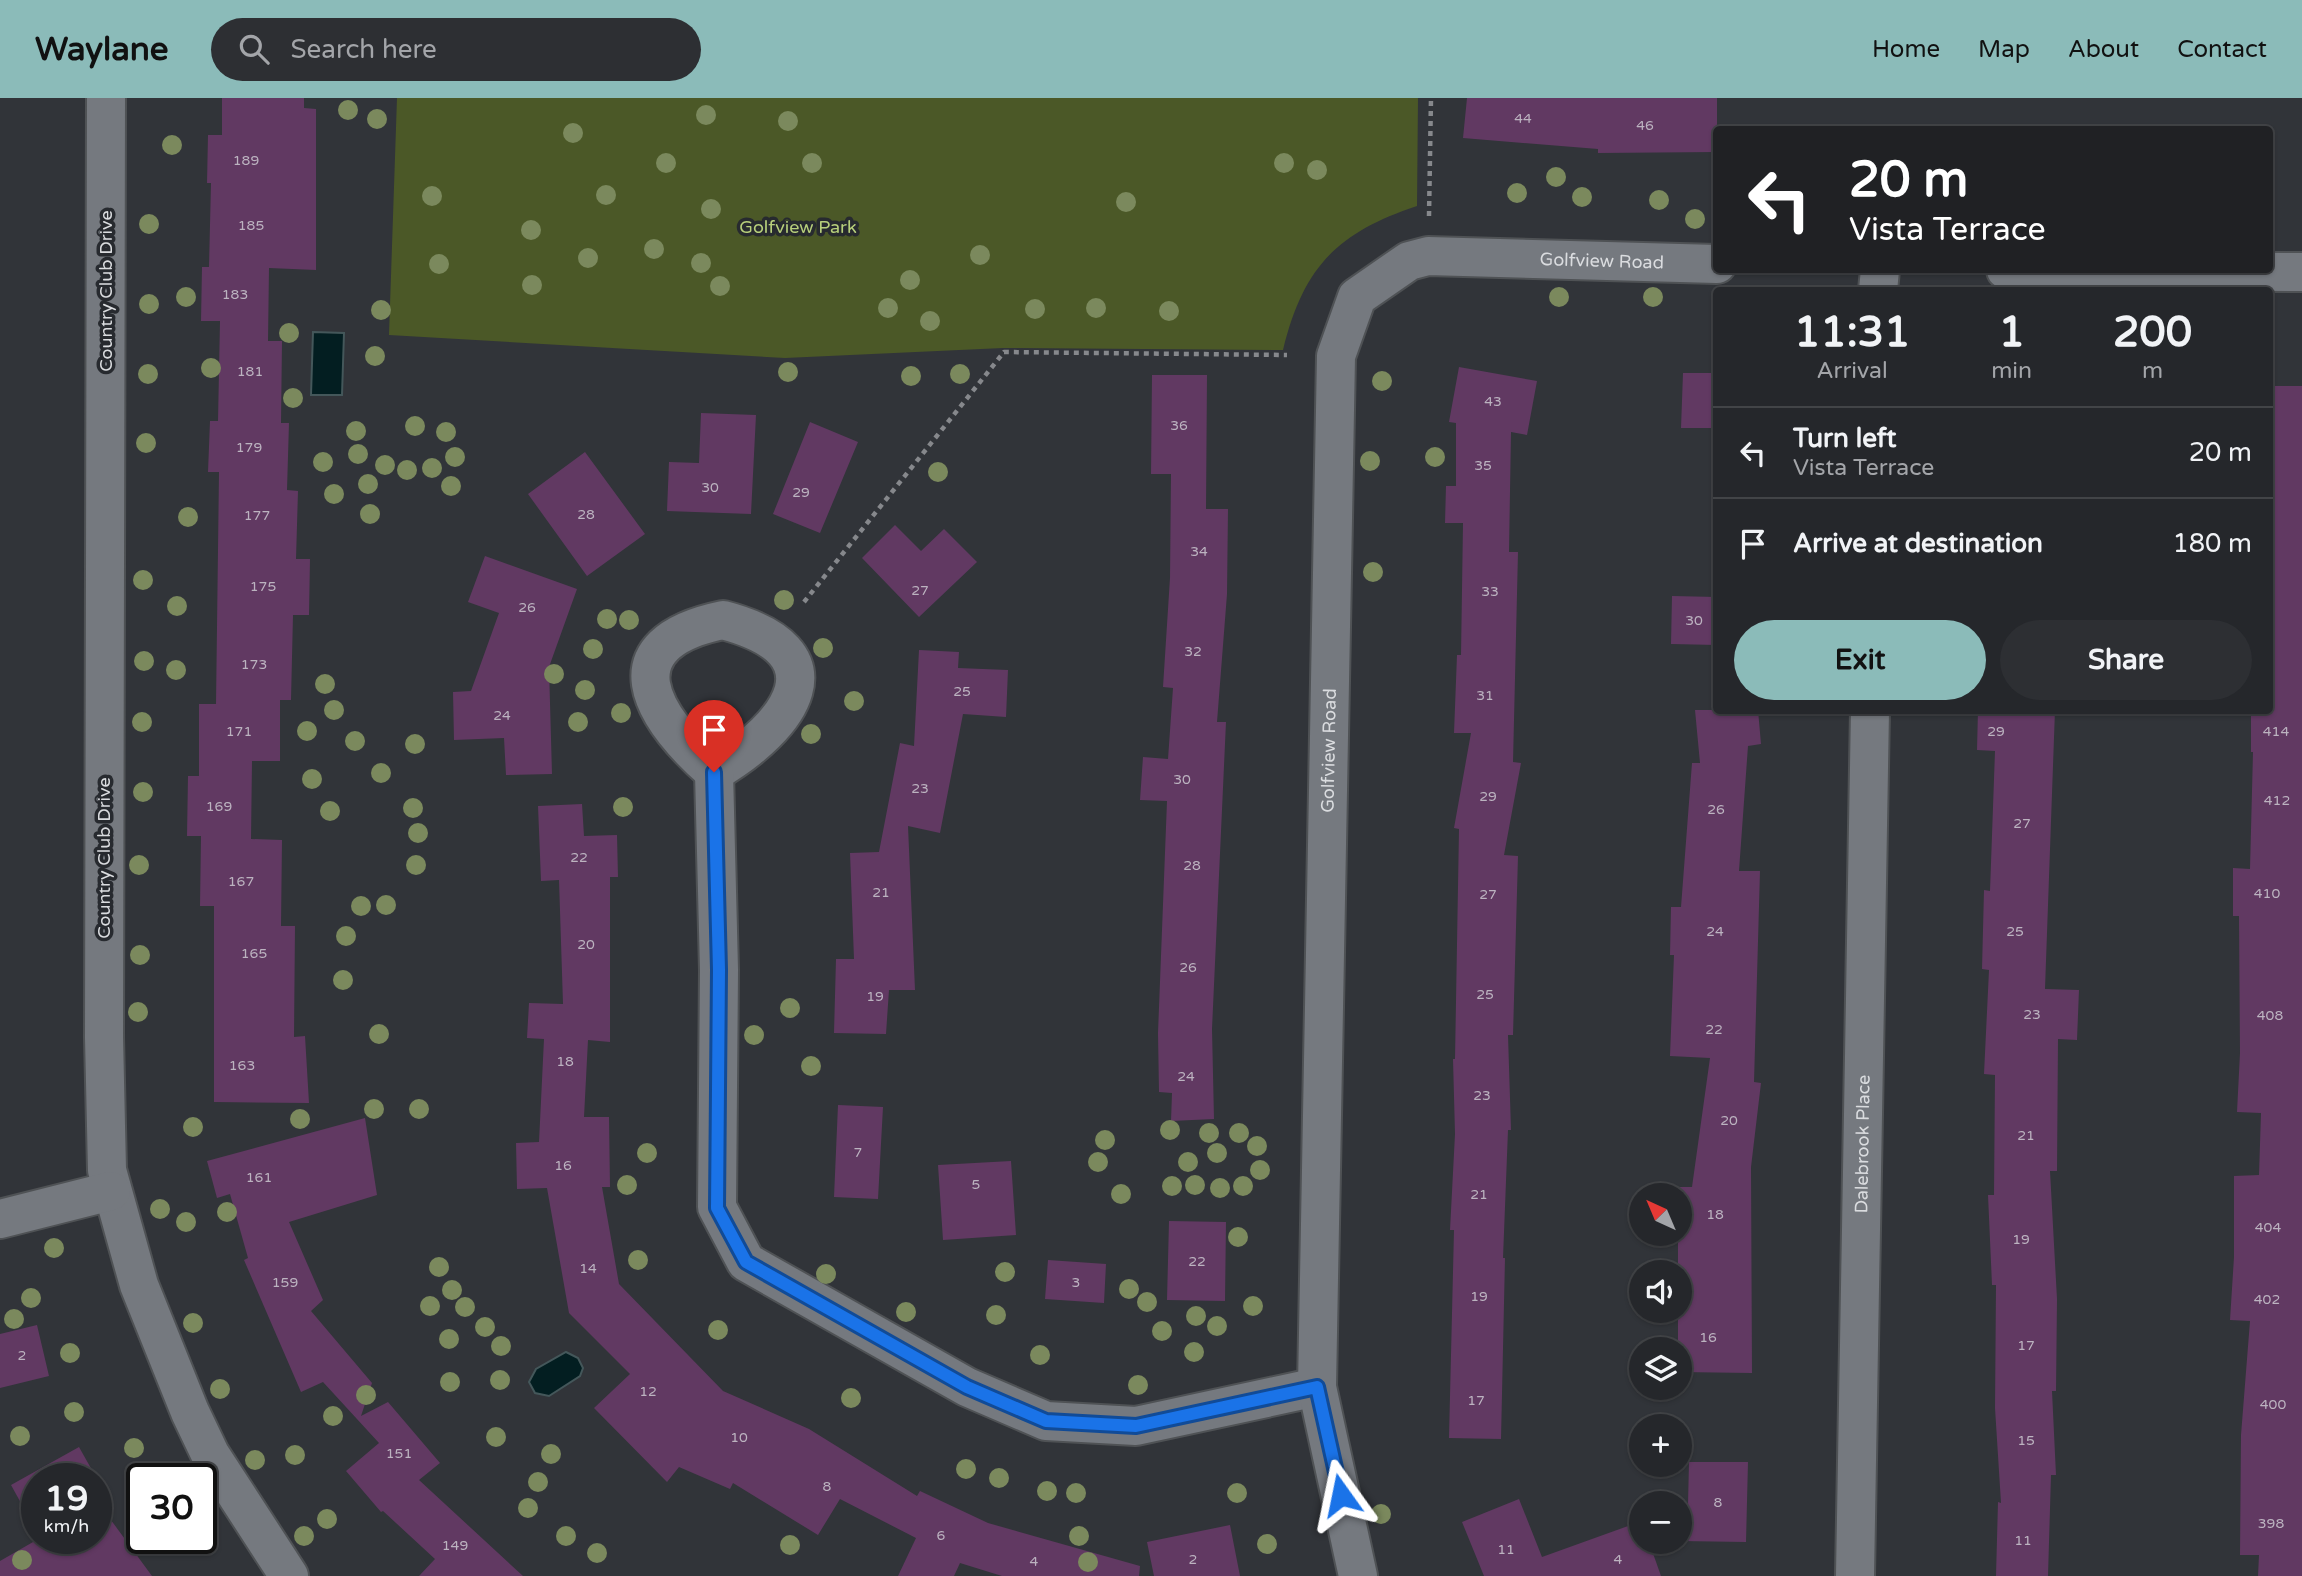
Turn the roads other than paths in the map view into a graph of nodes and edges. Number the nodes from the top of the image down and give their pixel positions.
1 (106, 98) edge
2 (1713, 264) edge
3 (2273, 272) edge
4 (2302, 272) edge
5 (1870, 714) edge
6 (714, 772) dead end
7 (111, 1191) junction
8 (0, 1219) edge
9 (1317, 1387) junction
10 (289, 1576) edge
11 (1358, 1576) edge
12 (1854, 1576) edge

1 - 7 street, Country Club Drive
2 - 9 street, Golfview Road
3 - 4 street
5 - 12 street, Dalebrook Place
6 - 9 street
7 - 8 street
7 - 10 street, Country Club Drive
9 - 11 street, Golfview Road

